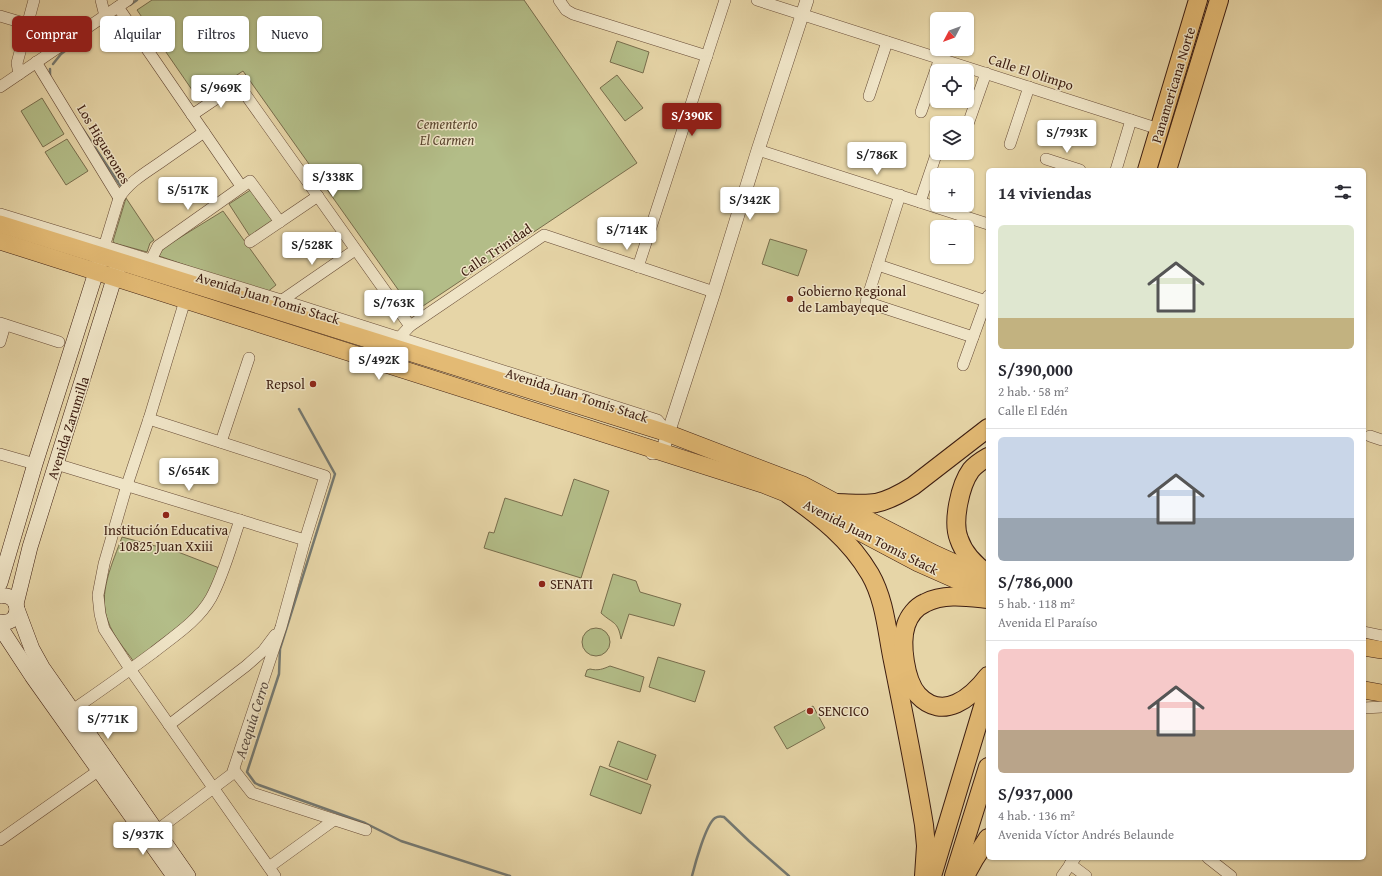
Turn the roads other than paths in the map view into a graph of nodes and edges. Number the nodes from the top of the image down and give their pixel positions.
1 (34, 0) edge
2 (101, 0) edge
3 (128, 0) edge
4 (560, 0) edge
5 (725, 0) edge
6 (757, 0) edge
7 (807, 0) edge
8 (1198, 0) edge
9 (1219, 0) edge
10 (118, 7) junction
11 (802, 15) junction
12 (0, 16) edge
13 (29, 16) edge
14 (105, 16) joint
15 (100, 19) edge
16 (12, 20) edge
17 (887, 42) junction
18 (21, 52) edge
19 (706, 56) junction
20 (940, 58) junction
21 (36, 62) junction
22 (986, 73) junction
23 (20, 74) junction
24 (1, 85) edge
25 (1029, 87) junction
26 (869, 96) dead end
27 (921, 112) dead end
28 (192, 115) junction
29 (971, 116) edge
30 (1131, 120) junction
31 (1159, 129) junction
32 (204, 132) junction
33 (1010, 144) dead end
34 (758, 150) junction
35 (1046, 159) dead end
36 (934, 160) edge
37 (1074, 168) edge
38 (1117, 168) edge
39 (1148, 168) edge
40 (1168, 168) edge
41 (246, 184) junction
42 (900, 195) junction
43 (318, 196) junction
44 (119, 198) junction
45 (920, 202) junction
46 (0, 215) edge
47 (280, 222) junction
48 (986, 223) edge
49 (0, 224) edge
50 (0, 241) edge
51 (250, 242) dead end
52 (0, 250) edge
53 (356, 250) junction
54 (150, 262) junction
55 (99, 263) junction
56 (878, 266) junction
57 (638, 267) junction
58 (117, 269) junction
59 (714, 292) junction
60 (986, 299) edge
61 (281, 301) junction
62 (986, 302) edge
63 (183, 307) junction
64 (3, 324) edge
65 (410, 326) junction
66 (973, 337) junction
67 (399, 338) junction
68 (0, 342) edge
69 (59, 342) dead end
70 (249, 358) dead end
71 (963, 365) dead end
72 (149, 419) junction
73 (986, 430) edge
74 (667, 433) junction
75 (1370, 436) dead end
76 (1382, 440) edge
77 (221, 442) junction
78 (662, 452) junction
79 (0, 454) edge
80 (986, 458) edge
81 (35, 464) junction
82 (56, 464) junction
83 (127, 485) junction
84 (788, 494) junction
85 (835, 503) junction
86 (240, 520) junction
87 (305, 540) junction
88 (986, 572) edge
89 (986, 577) edge
90 (0, 583) edge
91 (986, 593) edge
92 (0, 596) edge
93 (986, 599) edge
94 (17, 607) junction
95 (0, 622) edge
96 (0, 627) edge
97 (281, 627) junction
98 (1366, 632) edge
99 (1382, 636) edge
100 (1366, 647) edge
101 (1382, 651) edge
102 (1366, 652) edge
103 (130, 669) junction
104 (986, 678) edge
105 (1366, 690) edge
106 (1382, 693) edge
107 (1382, 696) edge
108 (986, 697) edge
109 (1366, 697) edge
110 (1382, 707) edge
111 (1366, 708) edge
112 (71, 711) junction
113 (169, 725) junction
114 (104, 766) junction
115 (234, 770) junction
116 (986, 773) edge
117 (213, 788) junction
118 (334, 820) junction
119 (366, 830) dead end
120 (156, 831) junction
121 (0, 840) edge
122 (986, 841) edge
123 (1211, 860) edge
124 (1073, 861) edge
125 (272, 872) edge
126 (174, 876) edge
127 (188, 876) edge
128 (924, 876) edge
129 (932, 876) edge
130 (954, 876) edge
131 (965, 876) edge
132 (1062, 876) edge
133 (1086, 876) edge
134 (1231, 876) edge

1 - 13 street
2 - 14 street
3 - 10 street
4 - 19 street
5 - 19 street
6 - 11 street, Calle El Olimpo
7 - 11 street
8 - 31 highway, Panamericana Norte
9 - 40 highway, Panamericana Norte
10 - 14 street
10 - 28 street
11 - 17 street, Calle El Olimpo
11 - 34 street
12 - 16 street
15 - 21 street
17 - 20 street, Calle El Olimpo
17 - 26 street
18 - 23 street
19 - 57 street
20 - 22 street, Calle El Olimpo
20 - 27 street
21 - 23 street
21 - 44 street, Los Higuerones
22 - 25 street, Calle El Olimpo
22 - 29 street
23 - 24 street
25 - 30 street, Calle El Olimpo
25 - 33 street
28 - 32 street
28 - 43 street
30 - 31 street, Calle El Olimpo
30 - 38 street
31 - 39 highway, Panamericana Norte
32 - 41 street
32 - 44 street
34 - 42 street
34 - 59 street
35 - 37 street
36 - 45 street
41 - 47 street
41 - 54 street
42 - 45 street
42 - 56 street
43 - 47 street
43 - 53 street
44 - 55 street, Los Higuerones
45 - 48 street
46 - 55 street, Avenida Juan Tomis Stack
47 - 51 street
49 - 55 main road, Avenida Juan Tomis Stack
50 - 55 main road, Avenida Juan Tomis Stack
52 - 55 street, Avenida Juan Tomis Stack
53 - 61 street
53 - 65 street
54 - 58 street, Avenida Juan Tomis Stack
54 - 61 street, Avenida Juan Tomis Stack
55 - 58 main road, Avenida Juan Tomis Stack
55 - 58 street, Avenida Juan Tomis Stack
55 - 81 main road, Avenida Zarumilla
56 - 60 street
56 - 66 street
57 - 59 street, Calle Trinidad
57 - 65 street, Calle Trinidad
58 - 63 street, Avenida Juan Tomis Stack
58 - 74 main road, Avenida Juan Tomis Stack
58 - 78 main road, Avenida Juan Tomis Stack
58 - 82 main road, Avenida Zarumilla
59 - 74 street
61 - 67 street, Avenida Juan Tomis Stack
62 - 66 street
63 - 72 street
63 - 78 street, Avenida Juan Tomis Stack
64 - 68 street
64 - 69 street
65 - 67 street, Calle Trinidad
66 - 71 street
67 - 74 street, Avenida Juan Tomis Stack
70 - 77 street
72 - 77 street
72 - 83 street
73 - 85 highway
74 - 78 street
74 - 85 main road, Avenida Juan Tomis Stack
75 - 76 street
77 - 87 street
78 - 84 main road, Avenida Juan Tomis Stack
79 - 81 street
80 - 88 highway
81 - 90 main road, Avenida Zarumilla
82 - 83 street
82 - 94 main road, Avenida Zarumilla
83 - 86 street
83 - 103 street
84 - 91 main road, Avenida Juan Tomis Stack
84 - 128 highway
85 - 89 main road, Avenida Juan Tomis Stack
86 - 87 street
86 - 103 street
87 - 97 street
92 - 94 main road
93 - 104 highway
94 - 95 main road
94 - 112 main road
96 - 114 main road
97 - 113 street
97 - 115 street
98 - 99 street
100 - 101 main road
101 - 102 main road
103 - 112 street
103 - 113 street
105 - 106 main road
107 - 109 main road
108 - 129 highway
110 - 111 street
112 - 114 main road
113 - 117 street
114 - 120 main road
114 - 121 street
114 - 126 main road
115 - 117 street
115 - 118 street
116 - 130 highway
117 - 120 street
117 - 125 street
118 - 119 street
118 - 125 street
120 - 127 main road
122 - 131 highway
123 - 134 street
124 - 132 street
124 - 133 street

